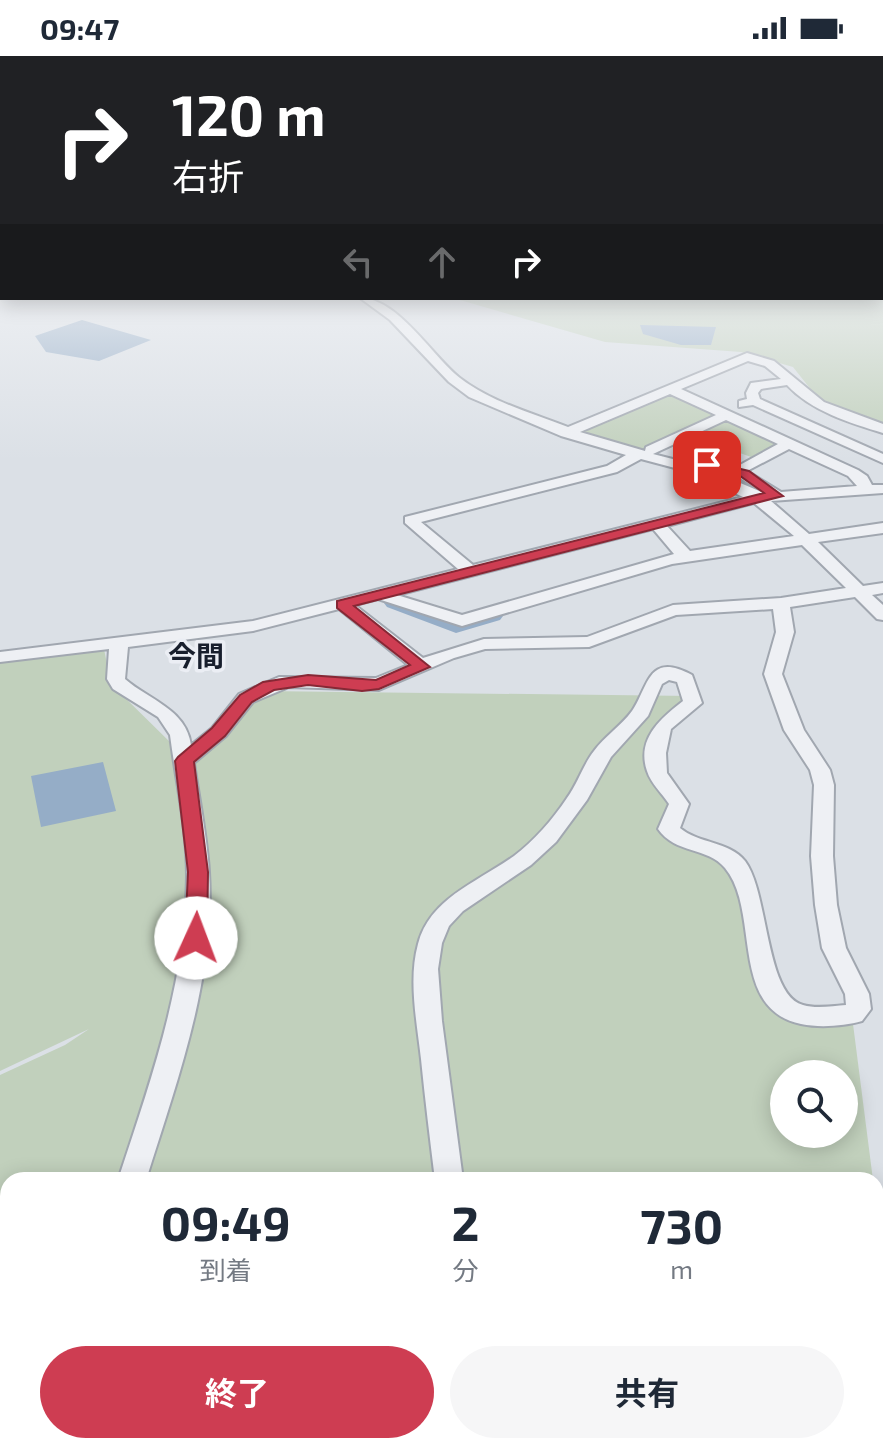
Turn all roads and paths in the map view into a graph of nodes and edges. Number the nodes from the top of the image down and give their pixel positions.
1 (407, 331) edge
2 (791, 381) junction
3 (669, 389) junction
4 (754, 401) junction
5 (722, 413) junction
6 (883, 429) edge
7 (566, 433) junction
8 (883, 442) edge
9 (789, 444) junction
10 (866, 451) junction
11 (645, 452) junction
12 (883, 459) edge
13 (707, 465) dead end
14 (736, 471) junction
15 (874, 489) edge
16 (777, 496) junction
17 (757, 498) junction
18 (656, 523) junction
19 (883, 528) edge
20 (808, 542) junction
21 (685, 556) junction
22 (469, 570) junction
23 (883, 588) edge
24 (859, 592) junction
25 (378, 594) junction
26 (781, 603) junction
27 (343, 604) junction
28 (883, 615) edge
29 (119, 642) junction
30 (0, 657) edge
31 (422, 667) junction
32 (184, 761) junction
33 (135, 1172) edge
34 (448, 1172) edge

1 - 7 street
2 - 3 street
2 - 4 street
2 - 6 street
3 - 5 street
3 - 7 street
4 - 5 street
4 - 10 street
5 - 9 street
5 - 11 street
7 - 11 street
8 - 10 street
9 - 14 street
9 - 15 street
10 - 12 street
11 - 17 street
11 - 22 street
13 - 14 street
14 - 16 street
15 - 16 street
16 - 17 street
17 - 18 street
17 - 20 street
18 - 21 street
18 - 22 street
19 - 20 street
20 - 21 street
20 - 24 street
21 - 25 street
22 - 25 street
23 - 24 street
24 - 26 street
24 - 28 street
25 - 27 street
26 - 31 street
26 - 34 street
27 - 29 street
27 - 31 street
29 - 30 street
29 - 32 street
31 - 32 street
32 - 33 street

